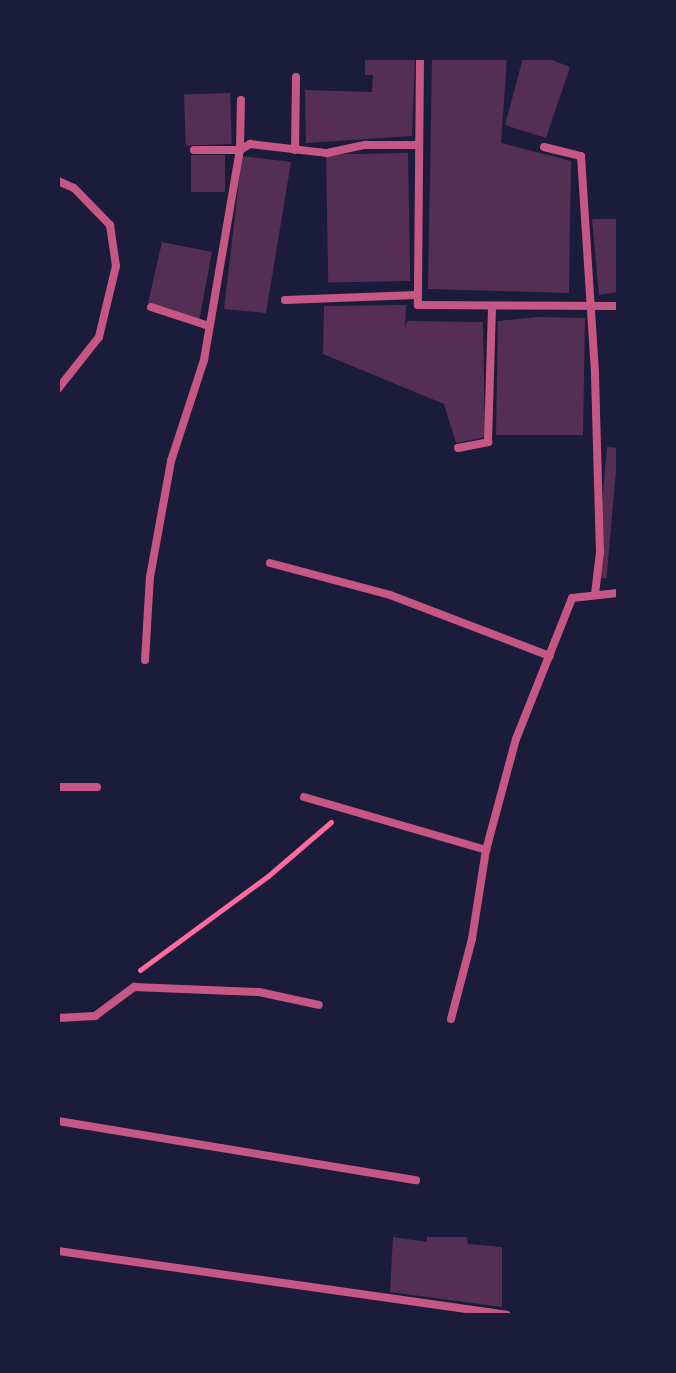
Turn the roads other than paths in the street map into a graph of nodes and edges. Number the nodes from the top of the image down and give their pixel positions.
1 (420, 58) edge
2 (296, 77) dead end
3 (241, 100) dead end
4 (417, 145) junction
5 (544, 147) dead end
6 (194, 150) dead end
7 (240, 150) junction
8 (295, 150) junction
9 (58, 181) edge
10 (416, 295) junction
11 (285, 300) dead end
12 (591, 305) junction
13 (492, 306) junction
14 (618, 306) edge
15 (151, 307) dead end
16 (209, 326) junction
17 (58, 389) edge
18 (458, 448) dead end
19 (270, 563) dead end
20 (618, 593) edge
21 (595, 594) junction
22 (550, 656) junction
23 (145, 660) dead end
24 (58, 787) edge
25 (97, 787) dead end
26 (304, 797) dead end
27 (486, 850) junction
28 (319, 1005) dead end
29 (58, 1018) edge
30 (451, 1019) dead end
31 (58, 1121) edge
32 (416, 1180) dead end
33 (58, 1251) edge
34 (506, 1315) edge

1 - 4 street
2 - 8 street
3 - 7 street
4 - 8 street
4 - 10 street
5 - 12 street
6 - 7 street
7 - 8 street
7 - 16 street
9 - 17 street
10 - 11 street
10 - 13 street
12 - 13 street
12 - 14 street
12 - 21 street
13 - 18 street
15 - 16 street
16 - 23 street
19 - 22 street
20 - 21 street
21 - 22 street
22 - 27 street
24 - 25 street
26 - 27 street
27 - 30 street
28 - 29 street
31 - 32 street
33 - 34 street

